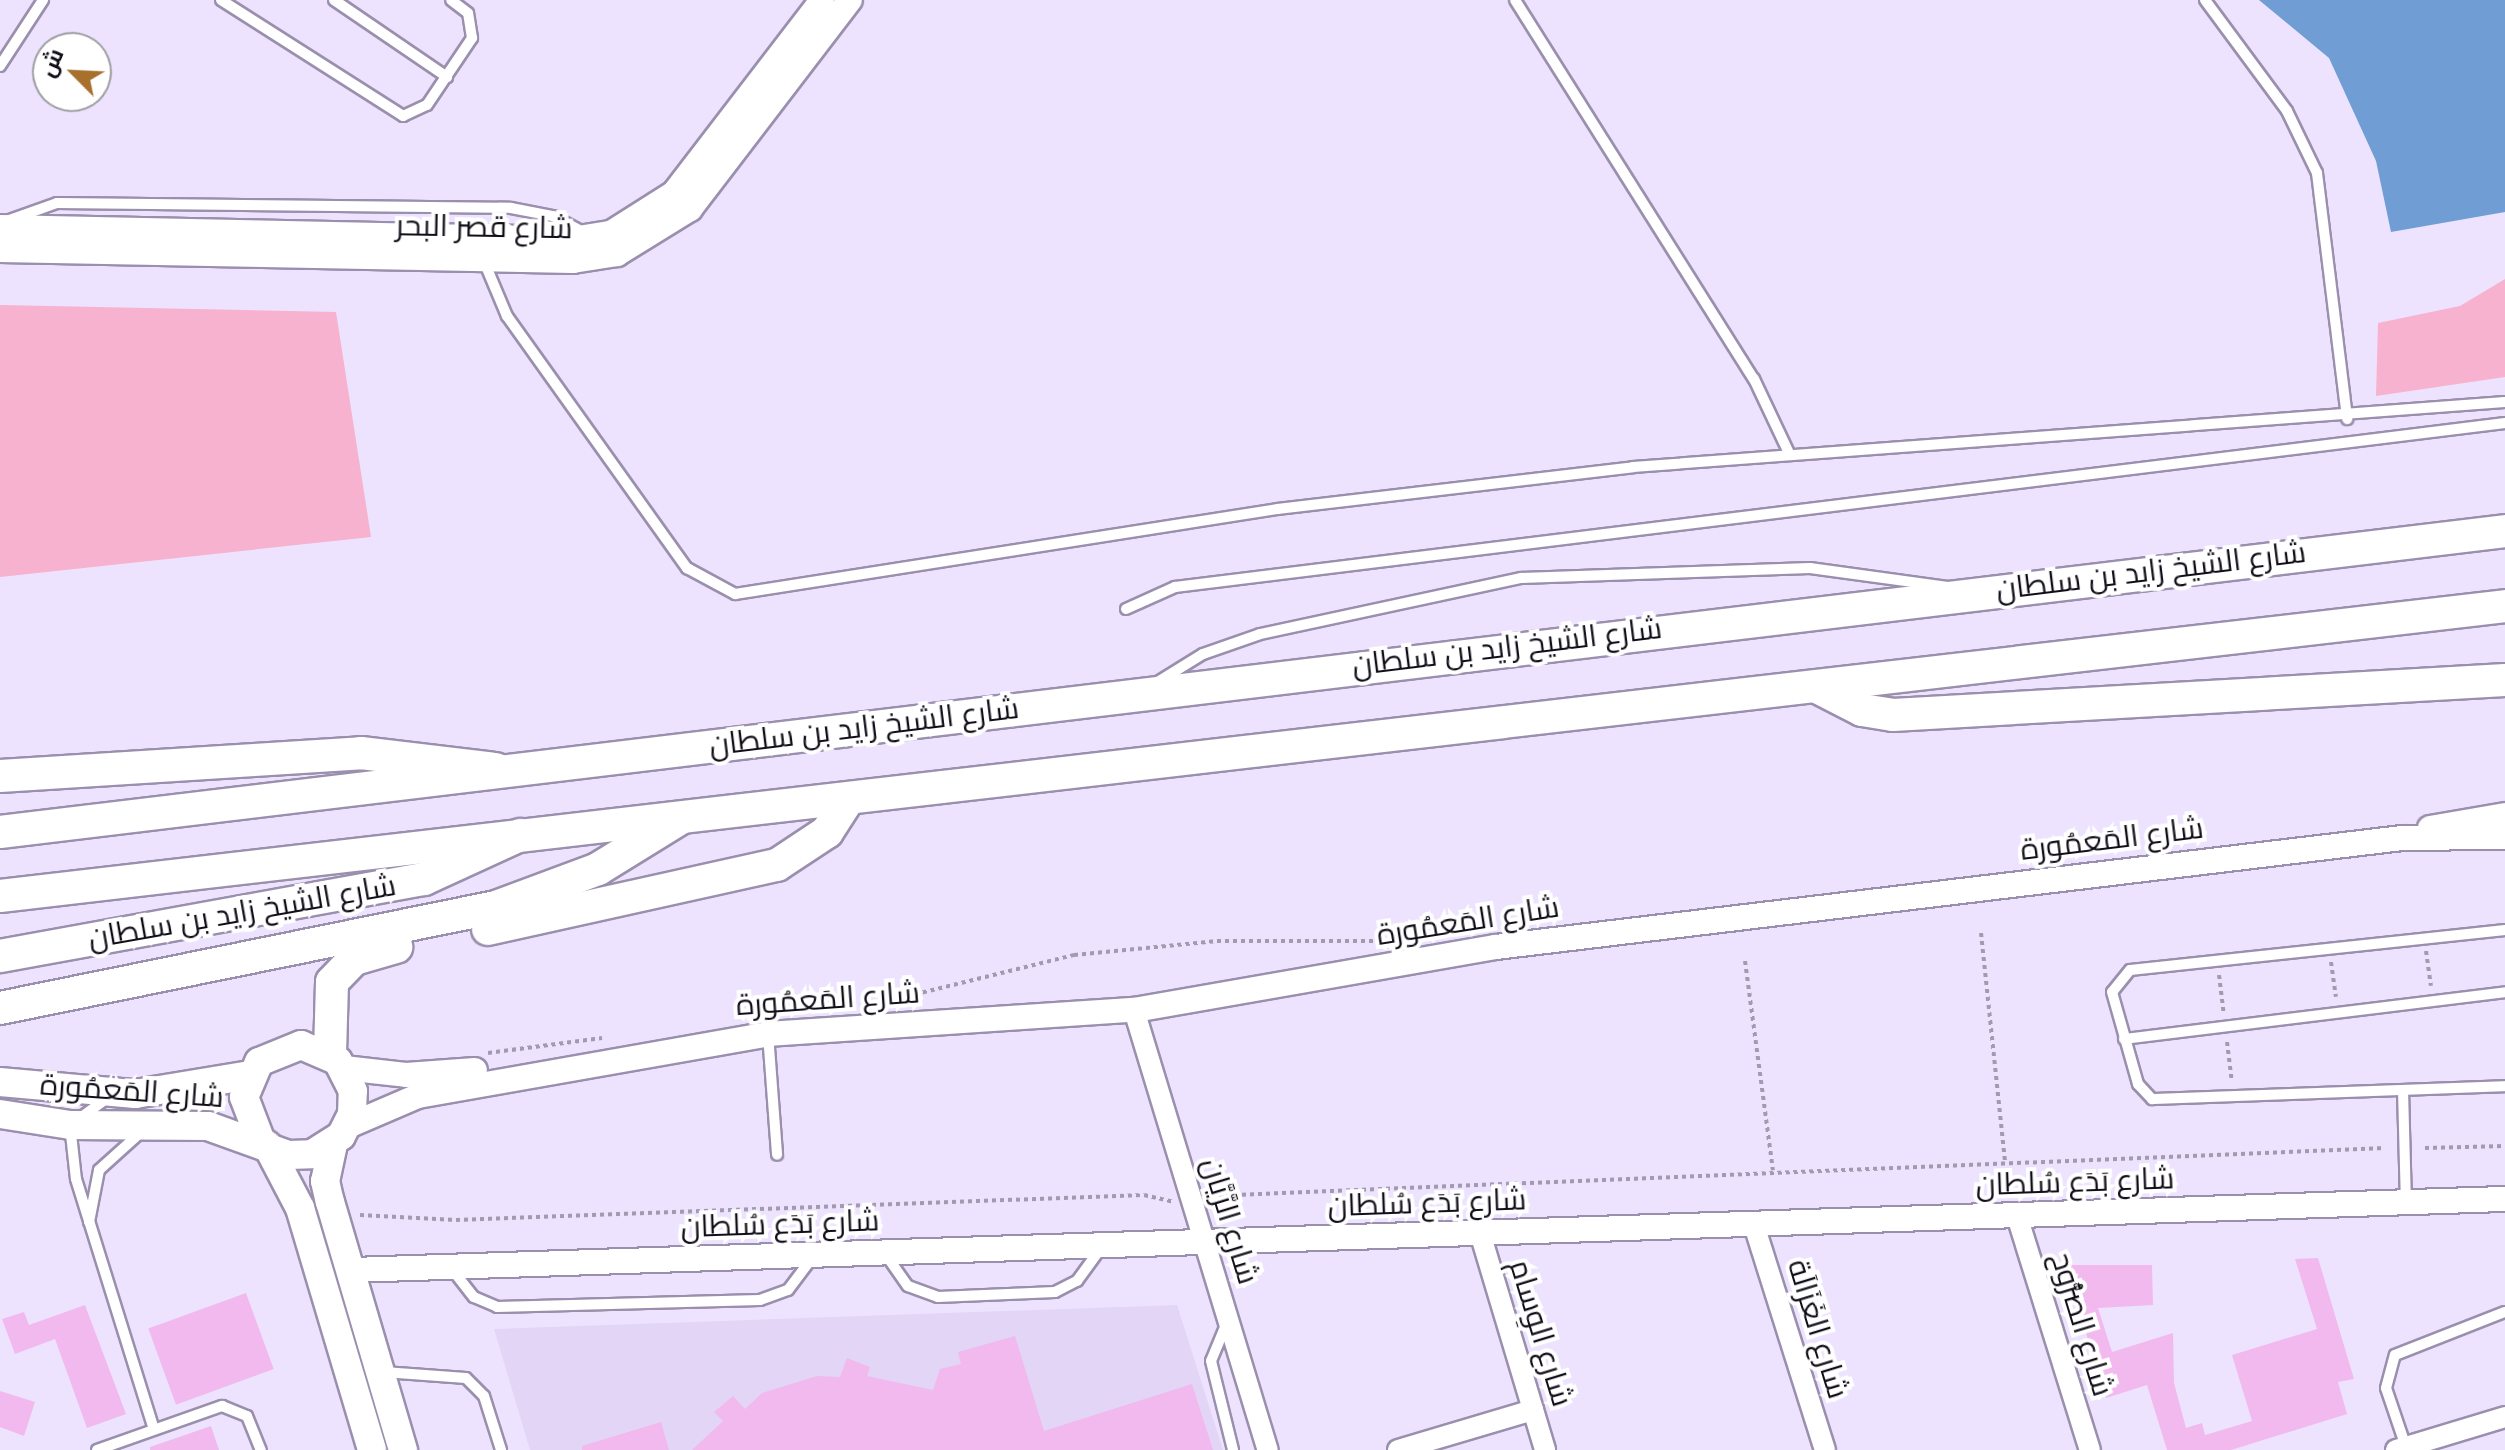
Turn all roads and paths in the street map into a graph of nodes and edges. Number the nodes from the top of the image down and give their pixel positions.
1 (43, 0) edge
2 (221, 0) edge
3 (334, 0) edge
4 (451, 0) edge
5 (822, 0) edge
6 (850, 0) edge
7 (1515, 0) edge
8 (2205, 0) edge
9 (0, 66) edge
10 (447, 77) junction
11 (0, 226) edge
12 (592, 237) junction
13 (480, 248) junction
14 (0, 250) edge
15 (2505, 402) edge
16 (2347, 419) junction
17 (2505, 423) edge
18 (1788, 451) junction
19 (2505, 531) edge
20 (1969, 592) junction
21 (2505, 606) edge
22 (1126, 609) dead end
23 (2505, 680) edge
24 (1821, 689) junction
25 (1145, 691) junction
26 (511, 773) junction
27 (0, 776) edge
28 (849, 798) junction
29 (2505, 815) edge
30 (683, 816) junction
31 (0, 832) edge
32 (521, 833) junction
33 (2505, 837) edge
34 (2402, 838) junction
35 (0, 896) edge
36 (2505, 930) edge
37 (1981, 933) dead end
38 (2424, 937) junction
39 (1407, 938) dead end
40 (2329, 948) junction
41 (0, 956) edge
42 (1745, 961) dead end
43 (2505, 992) edge
44 (2433, 1001) junction
45 (875, 1005) dead end
46 (0, 1008) edge
47 (1134, 1010) junction
48 (2338, 1012) junction
49 (768, 1034) junction
50 (609, 1038) dead end
51 (2124, 1039) junction
52 (483, 1053) dead end
53 (337, 1061) junction
54 (545, 1070) junction
55 (251, 1075) junction
56 (0, 1082) edge
57 (2505, 1086) edge
58 (2403, 1090) junction
59 (132, 1094) junction
60 (0, 1114) edge
61 (70, 1125) junction
62 (153, 1126) junction
63 (340, 1135) junction
64 (263, 1142) junction
65 (2505, 1146) edge
66 (2385, 1148) dead end
67 (2425, 1148) dead end
68 (777, 1155) dead end
69 (2005, 1161) junction
70 (1773, 1170) junction
71 (1210, 1196) dead end
72 (2505, 1199) edge
73 (1176, 1203) dead end
74 (2406, 1203) junction
75 (350, 1215) dead end
76 (2017, 1216) junction
77 (1754, 1225) junction
78 (87, 1232) junction
79 (1480, 1233) junction
80 (1205, 1241) junction
81 (1103, 1244) junction
82 (884, 1252) junction
83 (813, 1255) junction
84 (449, 1267) junction
85 (352, 1270) junction
86 (2505, 1312) edge
87 (1228, 1320) junction
88 (379, 1371) junction
89 (1533, 1410) junction
90 (2505, 1417) edge
91 (154, 1429) junction
92 (2401, 1449) edge
93 (97, 1450) edge
94 (261, 1450) edge
95 (372, 1450) edge
96 (403, 1450) edge
97 (501, 1450) edge
98 (1233, 1450) edge
99 (1268, 1450) edge
100 (1398, 1450) edge
101 (1545, 1450) edge
102 (1825, 1450) edge
103 (2090, 1450) edge

1 - 9 lane
2 - 10 lane
3 - 10 lane
4 - 10 lane
5 - 12 street, شارع قصر البحر
6 - 13 street, شارع قصر البحر
7 - 18 lane
8 - 16 lane
11 - 12 lane
11 - 13 street, شارع قصر البحر
12 - 13 street, شارع قصر البحر
13 - 14 street, شارع قصر البحر
13 - 18 lane
15 - 16 lane
16 - 18 lane
17 - 22 lane
19 - 20 main road, شارع الشيخ زايد بن سلطان
20 - 25 main road, شارع الشيخ زايد بن سلطان
20 - 25 lane
21 - 24 main road, شارع الشيخ زايد بن سلطان
23 - 24 main road
24 - 28 main road, شارع الشيخ زايد بن سلطان
25 - 26 main road, شارع الشيخ زايد بن سلطان
26 - 27 main road, شارع الشيخ زايد بن سلطان
26 - 31 main road, شارع الشيخ زايد بن سلطان
28 - 30 main road, شارع الشيخ زايد بن سلطان
28 - 53 main road
29 - 34 street, شارع المَعمُورة
30 - 32 main road, شارع الشيخ زايد بن سلطان
30 - 46 main road
32 - 35 main road, شارع الشيخ زايد بن سلطان
32 - 41 main road, شارع الشيخ زايد بن سلطان
33 - 34 street, شارع المَعمُورة
34 - 47 street, شارع المَعمُورة
36 - 38 lane
37 - 69 path
38 - 40 lane
38 - 44 path
39 - 45 path
40 - 48 path
40 - 51 lane
42 - 70 path
43 - 44 lane
44 - 48 lane
47 - 49 street, شارع المَعمُورة
47 - 80 street, شارع الرَّيَّان
48 - 51 lane
49 - 54 street, شارع المَعمُورة
49 - 68 lane
50 - 52 path
51 - 58 lane
53 - 54 street, شارع المَعمُورة
53 - 55 main road
53 - 63 main road
54 - 63 street, شارع المَعمُورة
55 - 59 main road, شارع المَعمُورة
55 - 64 main road
56 - 59 main road, شارع المَعمُورة
57 - 58 lane
58 - 74 lane
59 - 61 lane
60 - 61 main road, شارع المَعمُورة
61 - 62 main road, شارع المَعمُورة
61 - 78 lane
62 - 64 main road, شارع المَعمُورة
62 - 78 lane
63 - 64 main road
63 - 85 main road
64 - 95 main road
65 - 67 path
66 - 69 path
69 - 70 path
70 - 71 path
72 - 74 street, شارع بَدَع سُلطان
73 - 75 path
74 - 76 street, شارع بَدَع سُلطان
76 - 77 street, شارع بَدَع سُلطان
76 - 103 street, شارع الصُّرُوح
77 - 79 street, شارع بَدَع سُلطان
77 - 102 street, شارع الغَزَالَة
78 - 91 lane
79 - 80 street, شارع بَدَع سُلطان
79 - 89 street, شارع الوِسام
80 - 81 street, شارع بَدَع سُلطان
80 - 87 street, شارع الرَّيَّان
81 - 82 street, شارع بَدَع سُلطان
81 - 82 lane
82 - 83 street, شارع بَدَع سُلطان
83 - 84 street, شارع بَدَع سُلطان
83 - 84 lane
84 - 85 street, شارع بَدَع سُلطان
85 - 88 main road
86 - 92 lane
87 - 98 lane
87 - 99 street, شارع الرَّيَّان
88 - 96 main road
88 - 97 lane
89 - 100 street
89 - 101 street, شارع الوِسام
90 - 92 street
91 - 93 lane
91 - 94 lane

